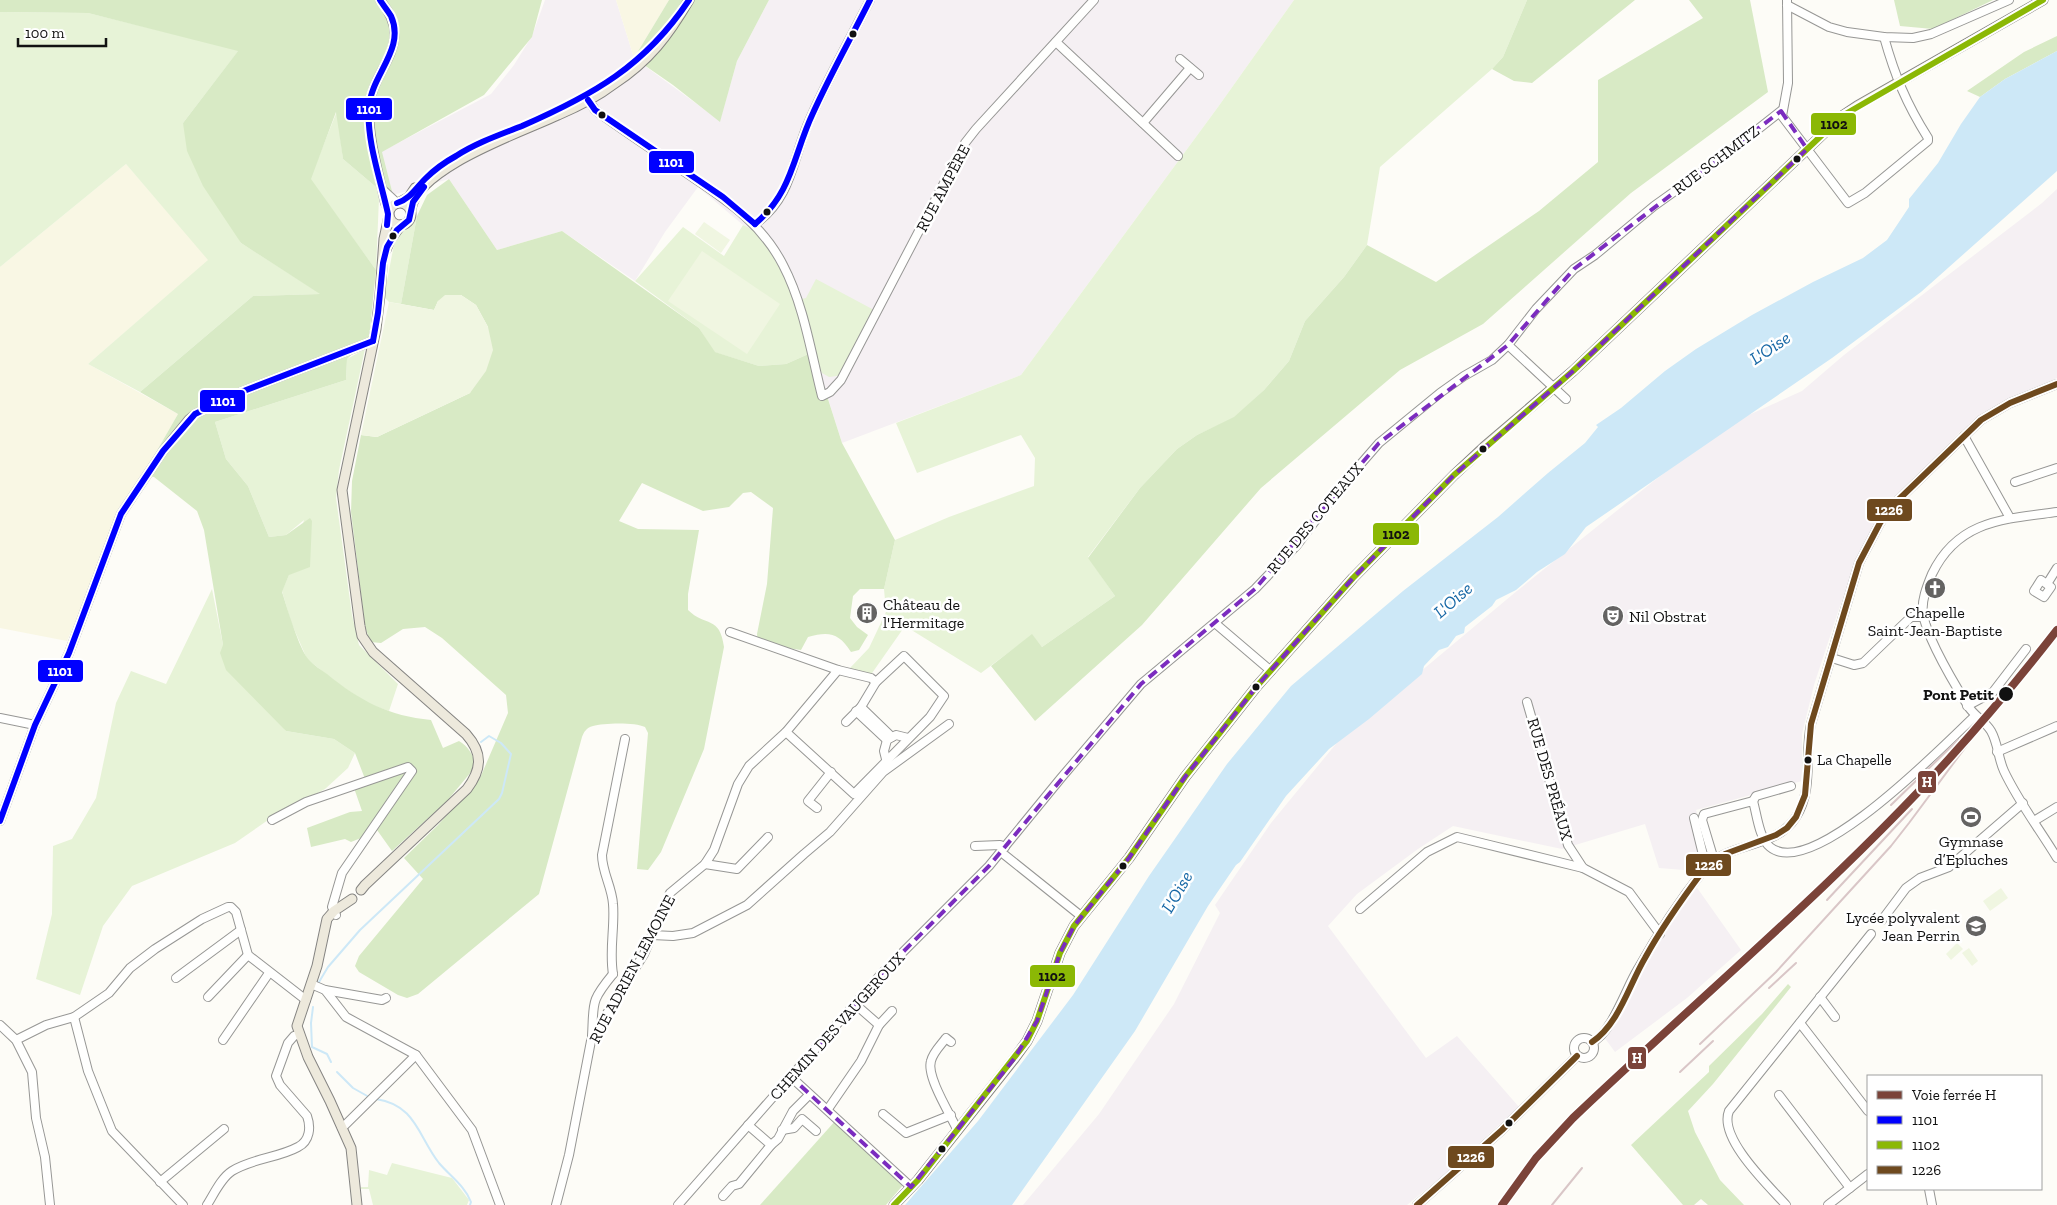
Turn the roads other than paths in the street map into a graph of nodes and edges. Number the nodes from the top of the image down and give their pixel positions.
1 (380, 0) edge
2 (689, 0) edge
3 (870, 0) edge
4 (1094, 0) edge
5 (2009, 0) edge
6 (2043, 0) edge
7 (1787, 3) edge
8 (1884, 37) junction
9 (1056, 42) junction
10 (1180, 59) dead end
11 (1190, 68) junction
12 (1198, 75) dead end
13 (1898, 83) junction
14 (587, 98) junction
15 (1781, 111) junction
16 (1143, 124) junction
17 (1807, 149) junction
18 (1178, 156) dead end
19 (383, 188) junction
20 (398, 203) junction
21 (411, 209) junction
22 (1651, 209) joint
23 (389, 214) junction
24 (755, 224) junction
25 (401, 225) junction
26 (383, 263) junction
27 (373, 341) junction
28 (1508, 345) junction
29 (2057, 384) edge
30 (1554, 388) junction
31 (1566, 399) dead end
32 (1964, 436) junction
33 (2057, 468) edge
34 (2015, 482) dead end
35 (2057, 512) edge
36 (2010, 518) junction
37 (2057, 568) edge
38 (2046, 584) dead end
39 (1922, 604) junction
40 (1911, 617) junction
41 (1924, 617) junction
42 (1216, 624) junction
43 (730, 632) dead end
44 (2026, 649) dead end
45 (1832, 658) junction
46 (838, 670) junction
47 (1271, 670) junction
48 (876, 682) junction
49 (1527, 702) dead end
50 (1967, 706) junction
51 (858, 709) junction
52 (1975, 716) junction
53 (0, 718) edge
54 (846, 722) dead end
55 (949, 724) dead end
56 (34, 725) junction
57 (2057, 726) edge
58 (786, 732) junction
59 (890, 738) junction
60 (908, 738) junction
61 (625, 739) dead end
62 (1997, 752) junction
63 (886, 759) junction
64 (832, 772) junction
65 (1791, 786) dead end
66 (1753, 801) junction
67 (2023, 803) junction
68 (2057, 807) edge
69 (817, 808) dead end
70 (1694, 818) dead end
71 (272, 820) dead end
72 (0, 821) edge
73 (2034, 821) junction
74 (768, 837) dead end
75 (1764, 842) junction
76 (975, 846) dead end
77 (1003, 849) junction
78 (2057, 858) edge
79 (1714, 860) junction
80 (705, 864) junction
81 (1706, 867) junction
82 (1583, 868) junction
83 (1360, 909) dead end
84 (335, 913) junction
85 (1080, 916) junction
86 (1882, 920) dead end
87 (241, 930) junction
88 (1660, 934) junction
89 (1871, 934) dead end
90 (652, 936) junction
91 (248, 955) junction
92 (269, 973) junction
93 (613, 974) junction
94 (176, 978) dead end
95 (627, 980) junction
96 (312, 981) junction
97 (325, 990) junction
98 (208, 997) dead end
99 (1820, 997) junction
100 (386, 998) dead end
101 (306, 1000) junction
102 (855, 1004) junction
103 (892, 1011) dead end
104 (1835, 1016) dead end
105 (74, 1017) junction
106 (1800, 1023) junction
107 (0, 1025) edge
108 (879, 1025) junction
109 (300, 1034) junction
110 (16, 1040) junction
111 (223, 1040) dead end
112 (592, 1041) junction
113 (951, 1042) dead end
114 (1592, 1042) junction
115 (416, 1055) junction
116 (1578, 1056) junction
117 (791, 1077) junction
118 (1779, 1095) dead end
119 (807, 1097) dead end
120 (828, 1109) junction
121 (1867, 1110) edge
122 (882, 1114) dead end
123 (951, 1116) junction
124 (748, 1125) junction
125 (224, 1129) dead end
126 (958, 1129) junction
127 (782, 1130) junction
128 (344, 1131) junction
129 (816, 1131) dead end
130 (771, 1146) junction
131 (1867, 1175) edge
132 (160, 1182) junction
133 (911, 1187) junction
134 (1850, 1188) junction
135 (1929, 1190) edge
136 (722, 1196) dead end
137 (50, 1205) edge
138 (183, 1205) edge
139 (207, 1205) edge
140 (357, 1205) edge
141 (500, 1205) edge
142 (556, 1205) edge
143 (678, 1205) edge
144 (894, 1205) edge
145 (1417, 1205) edge
146 (1786, 1205) edge
147 (1828, 1205) edge
148 (1932, 1205) edge

1 - 19 street
2 - 14 main road
3 - 24 street
4 - 9 street, RUE AMPÈRE
5 - 8 street
6 - 13 main road
7 - 8 street
7 - 15 street
8 - 13 street
9 - 16 street
9 - 24 street, RUE AMPÈRE
10 - 11 street
11 - 12 street
11 - 16 street
13 - 17 main road
13 - 17 street
14 - 20 main road
14 - 21 main road
14 - 24 street
15 - 17 street
15 - 22 street, RUE SCHMITZ
16 - 18 street
17 - 30 main road
19 - 20 street
19 - 23 street
20 - 21 main road
20 - 23 main road
21 - 25 main road
22 - 28 street, RUE DES COTEAUX
23 - 25 main road
23 - 26 main road
25 - 26 main road
26 - 27 main road
27 - 56 street
27 - 84 main road
28 - 30 street
28 - 42 street, RUE DES COTEAUX
29 - 32 street
30 - 31 street
30 - 47 main road
32 - 36 street
32 - 45 street
33 - 34 street
35 - 36 street
36 - 39 street
37 - 38 street
39 - 40 street
39 - 41 street
40 - 41 street
40 - 45 street
41 - 50 street
42 - 47 street
42 - 77 street, RUE DES COTEAUX
43 - 46 street
44 - 50 street
45 - 75 street
46 - 48 street
46 - 58 street, RUE ADRIEN LEMOINE
47 - 85 main road
48 - 51 street
48 - 60 street
49 - 82 street, RUE DES PRÉAUX
50 - 52 street
51 - 54 street
51 - 59 street
52 - 62 street
52 - 75 street
53 - 56 street
55 - 90 street
56 - 72 street
57 - 62 street
58 - 64 street
58 - 80 street, RUE ADRIEN LEMOINE
59 - 60 street
59 - 63 street
60 - 63 street
61 - 93 street
62 - 67 street
63 - 64 street
64 - 69 street
65 - 66 street
66 - 75 street
66 - 79 street
67 - 73 street
67 - 86 street
68 - 73 street
70 - 81 street
71 - 84 street
73 - 78 street
74 - 80 street
75 - 79 street
76 - 77 street
77 - 85 street
77 - 102 street, CHEMIN DES VAUGEROUX
79 - 81 street
80 - 90 street, RUE ADRIEN LEMOINE
81 - 88 street
82 - 83 street
82 - 88 street, RUE DES PRÉAUX
84 - 96 main road
85 - 126 main road
87 - 91 street
87 - 94 street
87 - 105 street
88 - 114 street
89 - 99 street
90 - 95 street, RUE ADRIEN LEMOINE
91 - 92 street
91 - 98 street
92 - 101 street
92 - 111 street
93 - 95 street
93 - 112 street
95 - 112 street, RUE ADRIEN LEMOINE
96 - 97 street
96 - 101 main road
97 - 100 street
97 - 115 street
99 - 104 street
99 - 106 street
101 - 109 main road
102 - 108 street
102 - 117 street, CHEMIN DES VAUGEROUX
103 - 108 street
105 - 110 street
105 - 132 street
106 - 121 street
106 - 146 street
107 - 110 street
108 - 120 street
109 - 128 main road
109 - 139 street
110 - 137 street
112 - 142 street, RUE ADRIEN LEMOINE
113 - 123 street
114 - 116 street
114 - 116 street
115 - 128 street
115 - 141 street
116 - 145 street
117 - 120 street
117 - 124 street, CHEMIN DES VAUGEROUX
118 - 134 street
119 - 127 street
120 - 133 street
122 - 123 street
123 - 126 street
124 - 130 street
124 - 143 street, CHEMIN DES VAUGEROUX
125 - 132 street
126 - 133 main road
127 - 129 street
127 - 130 street
128 - 140 main road
130 - 136 street
131 - 134 street
132 - 138 street
133 - 144 main road
134 - 147 street
135 - 148 street

